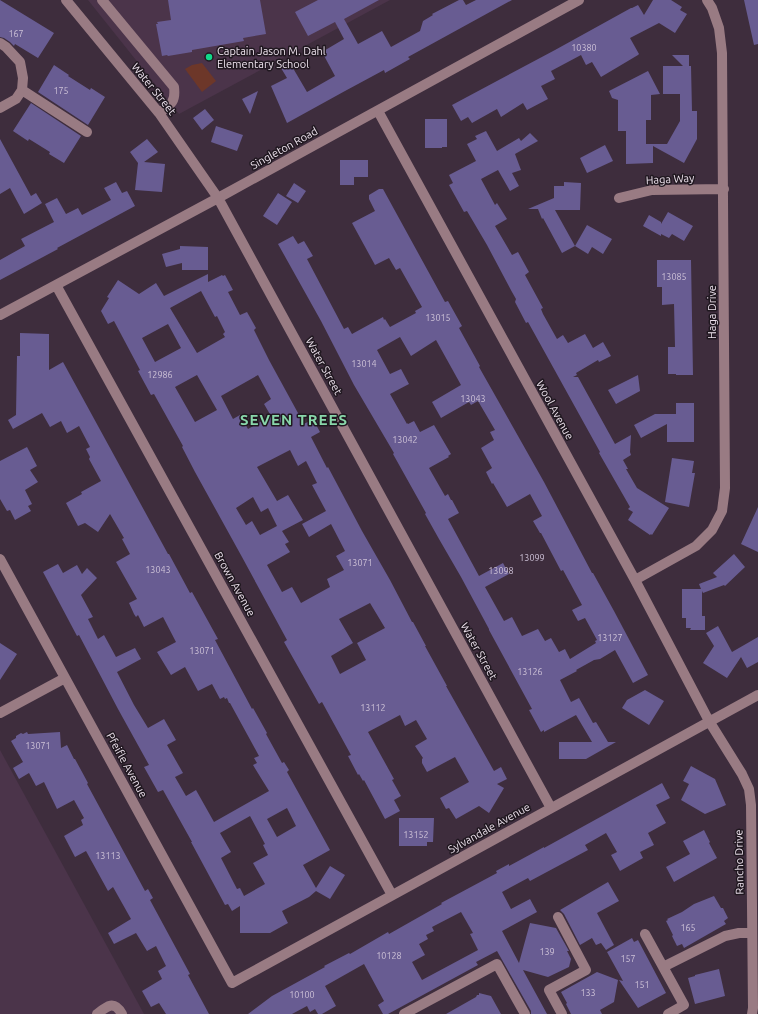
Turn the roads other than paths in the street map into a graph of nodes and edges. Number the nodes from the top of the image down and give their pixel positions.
1 (102, 0) edge
2 (578, 0) edge
3 (707, 0) edge
4 (70, 2) edge
5 (0, 43) edge
6 (22, 90) junction
7 (0, 108) edge
8 (378, 111) junction
9 (159, 113) junction
10 (87, 132) dead end
11 (724, 189) junction
12 (218, 198) junction
13 (619, 198) dead end
14 (56, 285) junction
15 (0, 316) edge
16 (0, 559) edge
17 (635, 580) junction
18 (66, 678) junction
19 (758, 695) edge
20 (0, 713) edge
21 (709, 721) junction
22 (550, 808) junction
23 (755, 872) edge
24 (392, 895) junction
25 (558, 917) dead end
26 (752, 933) junction
27 (645, 934) dead end
28 (755, 952) edge
29 (663, 967) junction
30 (232, 983) joint
31 (755, 986) edge
32 (97, 1014) edge
33 (122, 1014) edge
34 (404, 1014) edge
35 (525, 1014) edge
36 (562, 1014) edge
37 (668, 1014) edge
38 (752, 1014) edge

1 - 9 street
2 - 8 street, Singleton Road
3 - 11 street, Haga Drive
4 - 9 street, Water Street
5 - 6 street
6 - 7 street
6 - 10 street
8 - 12 street, Singleton Road
8 - 17 street, Wool Avenue
9 - 12 street, Water Street
11 - 13 street, Haga Way
11 - 17 street, Haga Drive
12 - 14 street, Singleton Road
12 - 22 street, Water Street
14 - 15 street, Singleton Road
14 - 24 street, Brown Avenue
16 - 18 street, Pfeifle Avenue
17 - 21 street, Wool Avenue
18 - 20 street
18 - 30 street, Pfeifle Avenue
19 - 21 street, Sylvandale Avenue
21 - 22 street, Sylvandale Avenue
21 - 23 street, Rancho Drive
22 - 24 street, Sylvandale Avenue
23 - 26 street, Rancho Drive
24 - 30 street, Sylvandale Avenue
25 - 36 street
26 - 28 street, Rancho Drive
26 - 29 street
27 - 29 street
28 - 31 street, Rancho Drive
29 - 37 street
31 - 38 street, Rancho Drive
32 - 33 street
34 - 35 street

